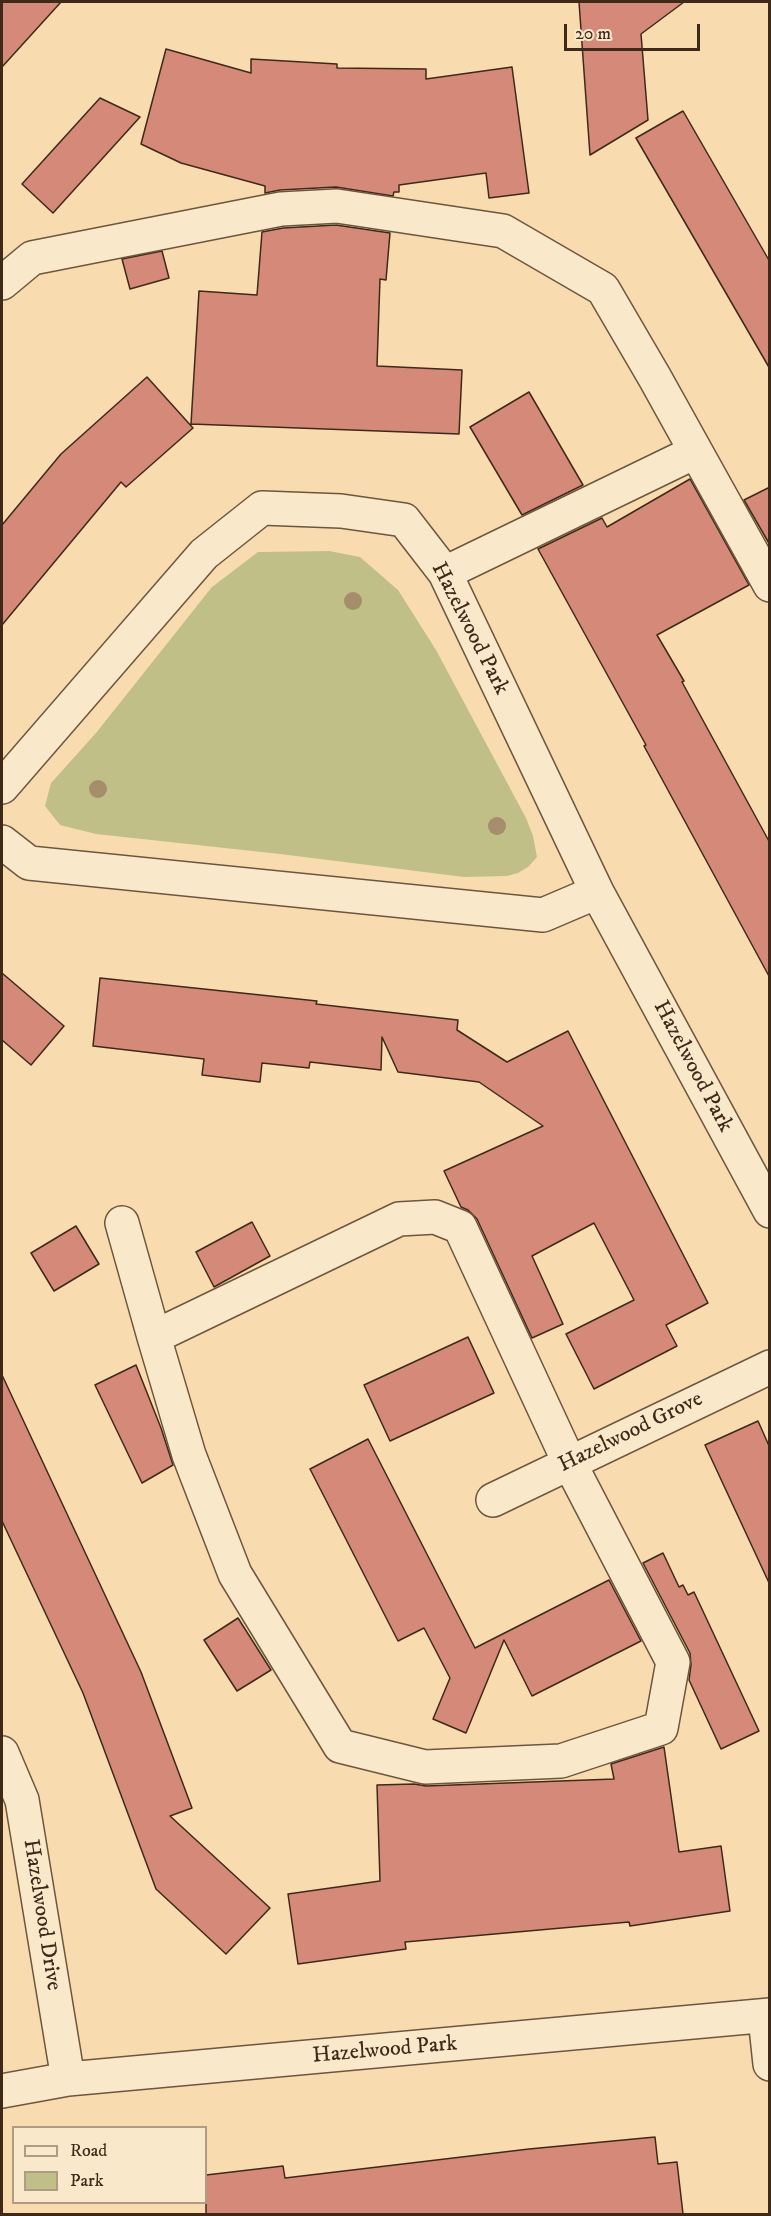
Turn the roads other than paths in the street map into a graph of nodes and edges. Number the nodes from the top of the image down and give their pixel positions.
1 (2, 283) edge
2 (695, 452) junction
3 (445, 573) junction
4 (770, 585) edge
5 (2, 788) edge
6 (2, 842) edge
7 (597, 892) junction
8 (770, 1211) edge
9 (122, 1223) dead end
10 (154, 1337) junction
11 (770, 1367) edge
12 (569, 1462) junction
13 (493, 1500) dead end
14 (2, 1753) edge
15 (767, 2016) edge
16 (770, 2064) edge
17 (68, 2079) junction
18 (2, 2091) edge

1 - 2 street
2 - 3 street
2 - 4 street
3 - 5 street, Hazelwood Park
3 - 7 street, Hazelwood Park
6 - 7 street
7 - 8 street, Hazelwood Park
9 - 10 street
10 - 12 street
10 - 12 street
11 - 12 street, Hazelwood Grove
12 - 13 street, Hazelwood Grove
14 - 17 street, Hazelwood Drive
15 - 16 street
15 - 17 street, Hazelwood Park
17 - 18 street, Hazelwood Park

